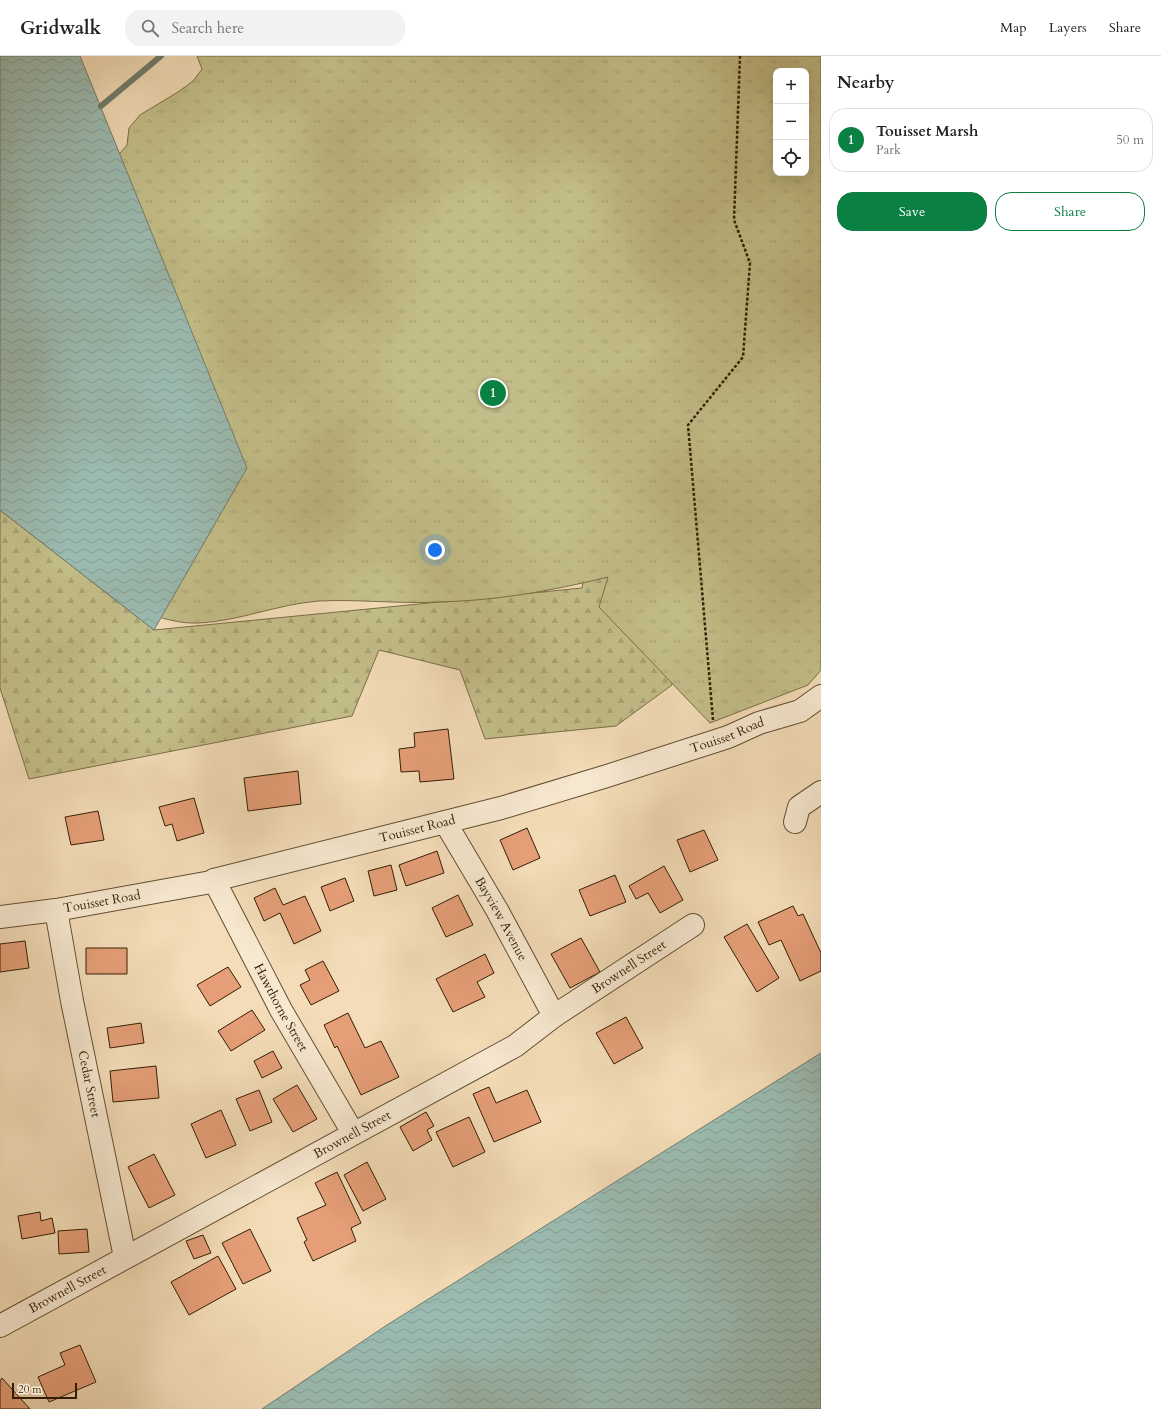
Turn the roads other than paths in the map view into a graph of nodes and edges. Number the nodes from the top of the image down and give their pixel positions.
1 (821, 696) edge
2 (821, 792) edge
3 (445, 822) junction
4 (795, 822) dead end
5 (214, 880) junction
6 (56, 910) junction
7 (0, 917) edge
8 (693, 925) dead end
9 (554, 1016) junction
10 (353, 1133) junction
11 (125, 1257) junction
12 (0, 1326) edge

1 - 3 street, Touisset Road
2 - 4 street
3 - 5 street, Touisset Road
3 - 9 street, Bayview Avenue
5 - 6 street, Touisset Road
5 - 10 street, Hawthorne Street
6 - 7 street, Touisset Road
6 - 11 street, Cedar Street
8 - 9 street, Brownell Street
9 - 10 street, Brownell Street
10 - 11 street, Brownell Street
11 - 12 street, Brownell Street

